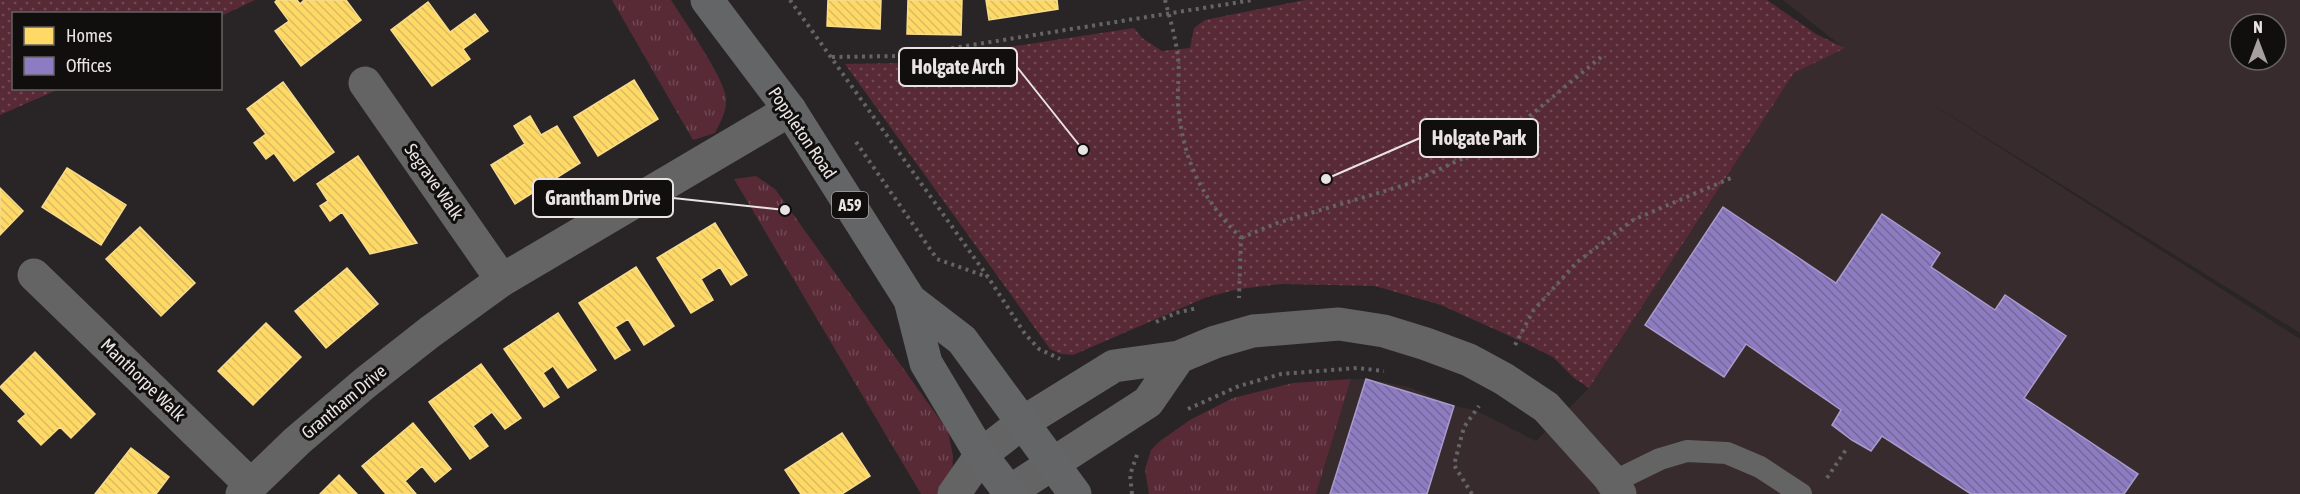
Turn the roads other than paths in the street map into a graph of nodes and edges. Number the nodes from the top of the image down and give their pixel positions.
1 (707, 0) edge
2 (365, 83) dead end
3 (790, 110) junction
4 (34, 275) dead end
5 (502, 280) junction
6 (910, 300) junction
7 (1179, 357) junction
8 (1022, 423) junction
9 (981, 455) junction
10 (1053, 464) junction
11 (1617, 488) edge
12 (246, 489) edge
13 (954, 494) edge
14 (1009, 494) edge
15 (1075, 494) edge
16 (1801, 494) edge

1 - 3 main road, Poppleton Road / A59
2 - 5 street, Segrave Walk
3 - 5 street, Grantham Drive
3 - 6 main road, Poppleton Road / A59
4 - 12 street, Manthorpe Walk
5 - 12 street, Grantham Drive
6 - 8 main road, Poppleton Road / A59
6 - 9 main road, Poppleton Road / A59
7 - 8 street
7 - 10 street
7 - 11 street
8 - 9 street
8 - 10 main road, Poppleton Road / A59
9 - 13 street
9 - 14 main road, Poppleton Road / A59
10 - 14 street
10 - 15 main road, Poppleton Road / A59
11 - 16 lane

